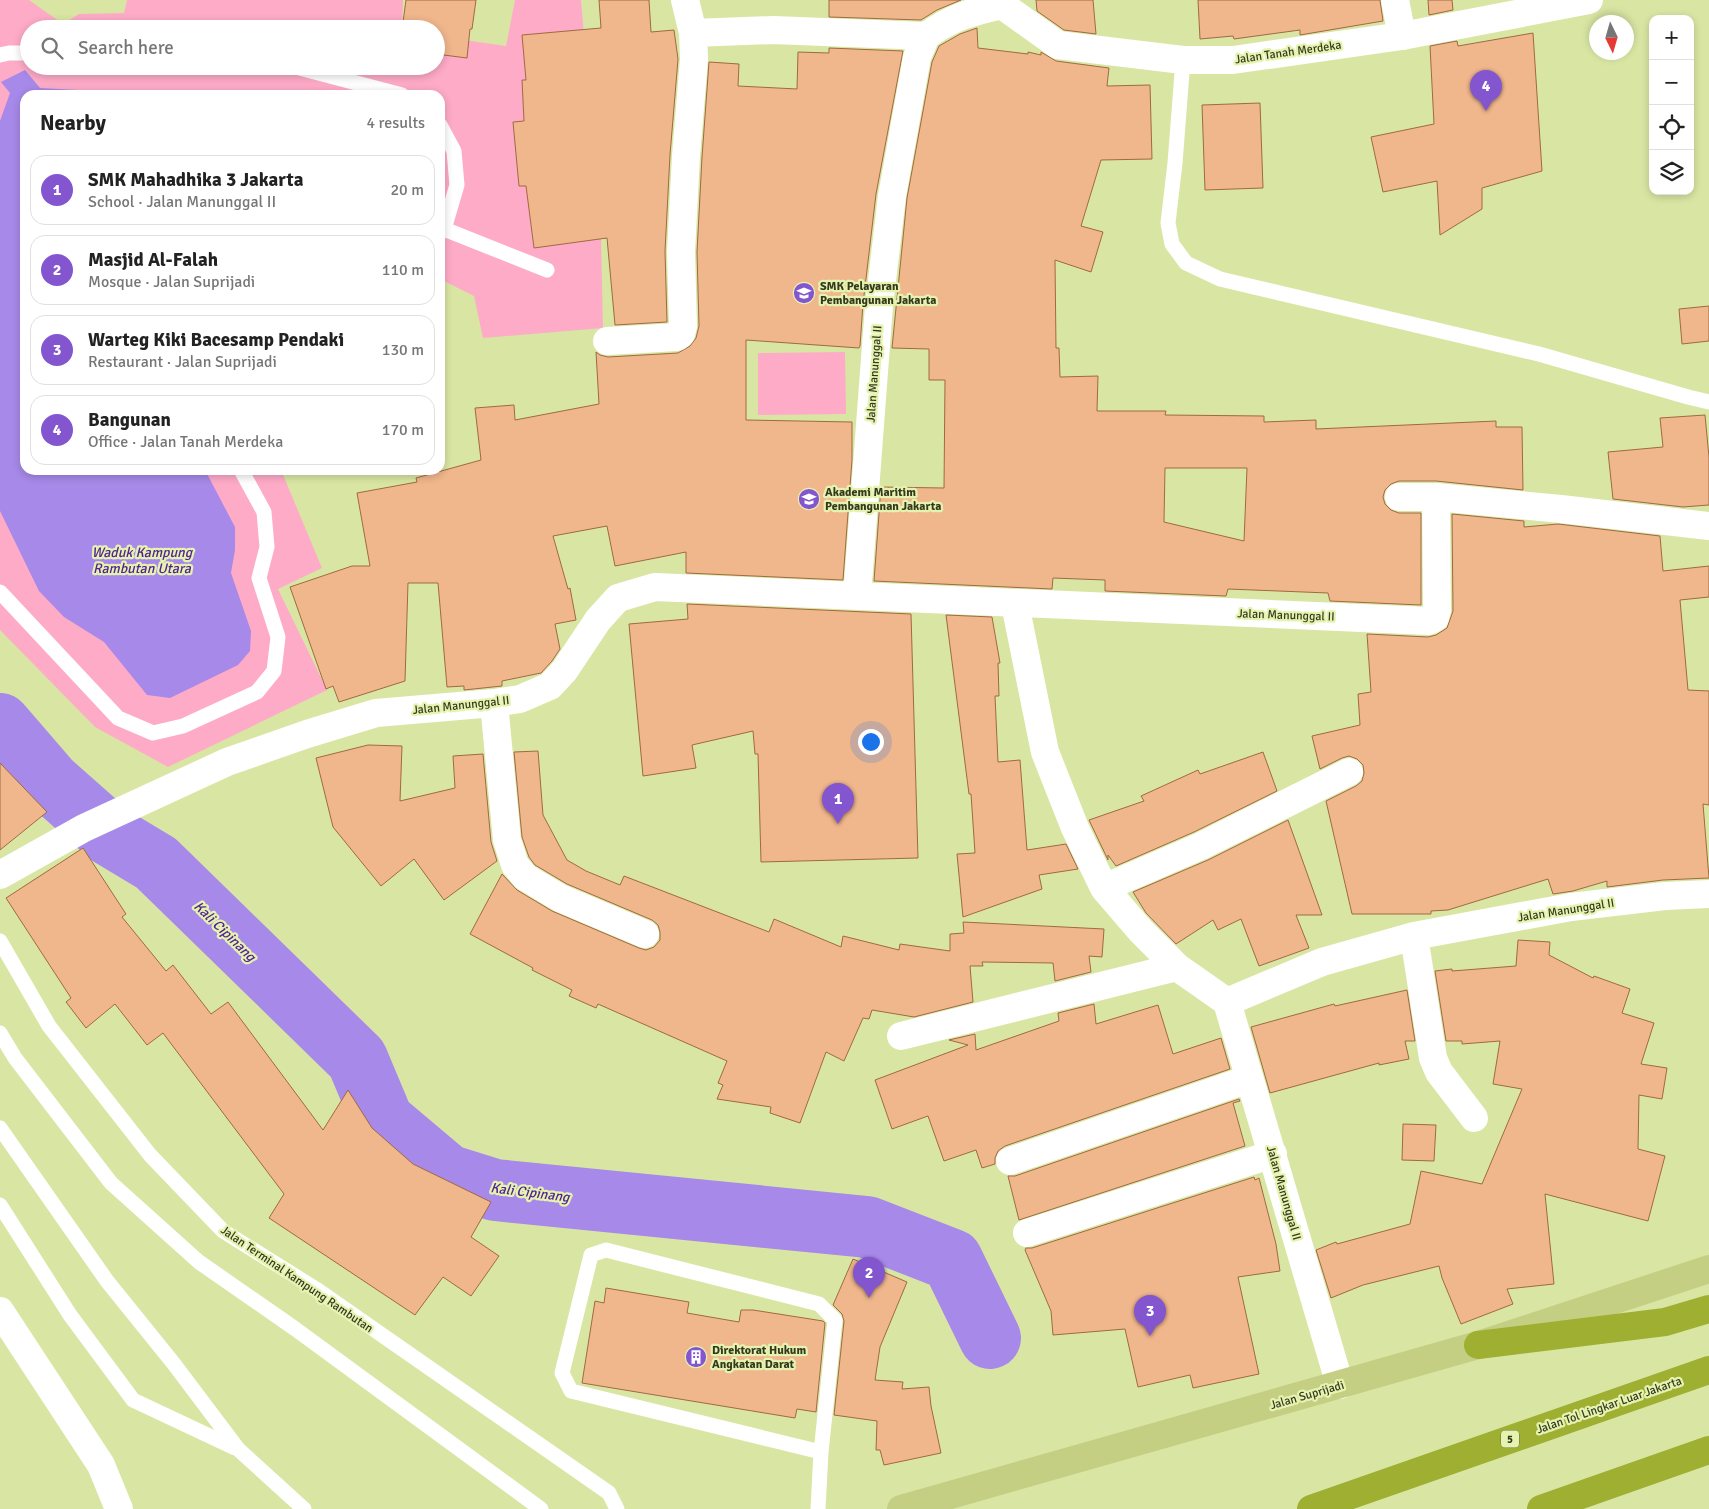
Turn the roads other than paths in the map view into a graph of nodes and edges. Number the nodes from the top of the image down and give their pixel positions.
1 (685, 0) edge
2 (1395, 0) edge
3 (1590, 0) edge
4 (1000, 2) edge
5 (693, 33) junction
6 (926, 36) junction
7 (1402, 36) junction
8 (20, 53) edge
9 (0, 55) edge
10 (1183, 60) junction
11 (326, 75) edge
12 (383, 90) edge
13 (445, 134) edge
14 (445, 222) edge
15 (445, 232) edge
16 (547, 270) dead end
17 (607, 341) dead end
18 (1709, 402) edge
19 (244, 475) edge
20 (1436, 496) junction
21 (1399, 498) dead end
22 (1709, 526) edge
23 (0, 592) edge
24 (856, 596) junction
25 (1015, 604) junction
26 (494, 703) junction
27 (1349, 772) dead end
28 (0, 875) edge
29 (1104, 888) junction
30 (1709, 894) edge
31 (645, 934) dead end
32 (1414, 936) junction
33 (0, 941) edge
34 (1177, 967) junction
35 (1226, 1002) junction
36 (0, 1033) edge
37 (901, 1036) dead end
38 (1250, 1079) junction
39 (1474, 1118) dead end
40 (0, 1128) edge
41 (1273, 1154) junction
42 (1010, 1161) dead end
43 (0, 1205) edge
44 (1028, 1233) dead end
45 (1709, 1269) edge
46 (1709, 1309) edge
47 (0, 1311) edge
48 (1478, 1345) junction
49 (1709, 1370) edge
50 (1340, 1385) junction
51 (238, 1449) junction
52 (1709, 1450) edge
53 (822, 1452) junction
54 (1669, 1465) junction
55 (119, 1509) edge
56 (304, 1509) edge
57 (541, 1509) edge
58 (617, 1509) edge
59 (818, 1509) edge
60 (901, 1509) edge
61 (1310, 1509) edge
62 (1541, 1509) edge
63 (1579, 1509) edge

1 - 5 street
2 - 7 street
3 - 7 street, Jalan Tanah Merdeka
4 - 6 street
4 - 10 street, Jalan Tanah Merdeka
5 - 6 street
5 - 17 street
6 - 24 street, Jalan Manunggal II
7 - 10 street, Jalan Tanah Merdeka
8 - 9 lane
10 - 18 lane
11 - 12 lane
13 - 14 lane
15 - 16 lane
19 - 23 lane
20 - 21 street
20 - 22 street
20 - 25 street, Jalan Manunggal II
24 - 25 street, Jalan Manunggal II
24 - 26 street, Jalan Manunggal II
25 - 29 street
26 - 28 street, Jalan Manunggal II
26 - 31 street
27 - 29 street
29 - 34 street
30 - 32 street, Jalan Manunggal II
32 - 35 street, Jalan Manunggal II
32 - 39 street
33 - 58 lane, Jalan Terminal Kampung Rambutan
34 - 35 street
34 - 37 street
35 - 38 street, Jalan Manunggal II
36 - 57 lane
38 - 41 street, Jalan Manunggal II
38 - 42 street
40 - 51 lane
41 - 44 street
41 - 50 street, Jalan Manunggal II
43 - 51 lane
45 - 48 main road, Jalan Suprijadi
46 - 48 highway
47 - 55 street
48 - 50 main road, Jalan Suprijadi
49 - 61 highway, Jalan Tol Lingkar Luar Jakarta / 5
50 - 60 main road, Jalan Suprijadi
51 - 56 lane
52 - 54 highway
53 - 53 lane
53 - 59 lane
54 - 62 highway
54 - 63 highway

